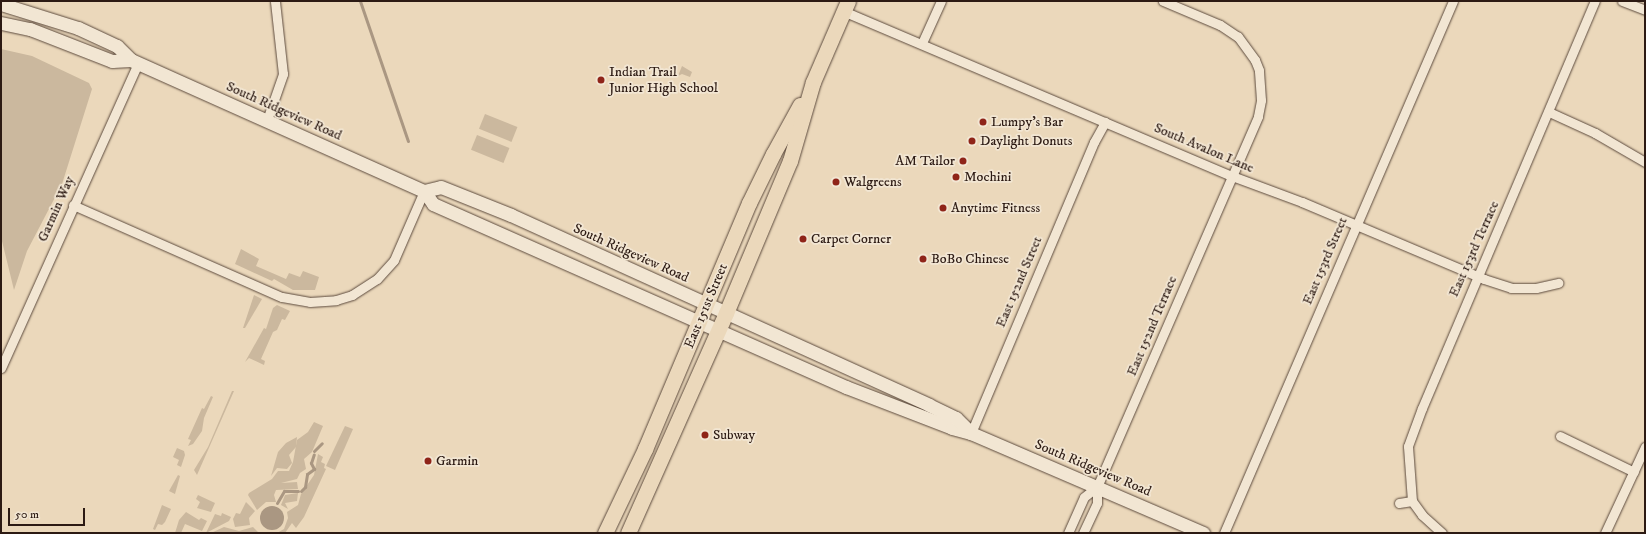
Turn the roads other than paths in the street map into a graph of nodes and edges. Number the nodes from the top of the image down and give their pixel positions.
1 (275, 1) edge
2 (940, 1) edge
3 (1163, 1) edge
4 (1452, 1) edge
5 (1595, 1) edge
6 (1622, 1) edge
7 (1, 4) edge
8 (846, 6) edge
9 (1645, 10) edge
10 (1, 23) edge
11 (922, 43) junction
12 (134, 62) junction
13 (813, 82) junction
14 (1549, 112) junction
15 (267, 120) junction
16 (1105, 122) junction
17 (1645, 162) edge
18 (1232, 176) junction
19 (424, 191) junction
20 (73, 205) junction
21 (1356, 225) junction
22 (1477, 276) junction
23 (1558, 283) dead end
24 (706, 304) junction
25 (726, 313) junction
26 (700, 321) junction
27 (719, 329) junction
28 (1, 368) edge
29 (971, 433) junction
30 (1560, 436) dead end
31 (1645, 447) edge
32 (1634, 472) junction
33 (629, 482) junction
34 (1097, 487) junction
35 (1412, 501) junction
36 (1399, 504) dead end
37 (605, 533) edge
38 (614, 533) edge
39 (628, 533) edge
40 (1068, 533) edge
41 (1083, 533) edge
42 (1203, 533) edge
43 (1224, 533) edge
44 (1442, 533) edge
45 (1605, 533) edge

1 - 15 street
2 - 11 street
3 - 18 street, East 152nd Terrace
4 - 21 street, East 153rd Street
5 - 14 street, East 153rd Terrace
6 - 9 street
7 - 12 main road, South Ridgeview Road
8 - 11 street, South Avalon Lane
8 - 13 main road, East 151st Street
10 - 12 main road, South Ridgeview Road
11 - 16 street, South Avalon Lane
12 - 15 main road, South Ridgeview Road
12 - 20 street, Garmin Way
13 - 24 main road, East 151st Street
13 - 25 main road, East 151st Street
14 - 17 street
14 - 22 street, East 153rd Terrace
15 - 19 main road, South Ridgeview Road
16 - 18 street, South Avalon Lane
16 - 29 street, East 152nd Street
18 - 21 street, South Avalon Lane
18 - 34 street, East 152nd Terrace
19 - 20 street
19 - 24 main road, South Ridgeview Road
19 - 26 main road, South Ridgeview Road
20 - 28 street, Garmin Way
21 - 22 street, South Avalon Lane
21 - 43 street, East 153rd Street
22 - 23 street, South Avalon Lane
22 - 35 street, East 153rd Terrace
24 - 25 main road, South Ridgeview Road
24 - 26 main road, East 151st Street
25 - 27 main road, East 151st Street
25 - 29 main road, South Ridgeview Road
26 - 27 main road, South Ridgeview Road
26 - 33 main road, East 151st Street
27 - 29 main road, South Ridgeview Road
27 - 39 main road, East 151st Street
29 - 34 main road, South Ridgeview Road
30 - 32 street
31 - 32 street
32 - 45 street
33 - 37 main road, East 151st Street
33 - 38 main road
34 - 40 street
34 - 41 street
34 - 42 main road, South Ridgeview Road
35 - 36 street
35 - 44 street

